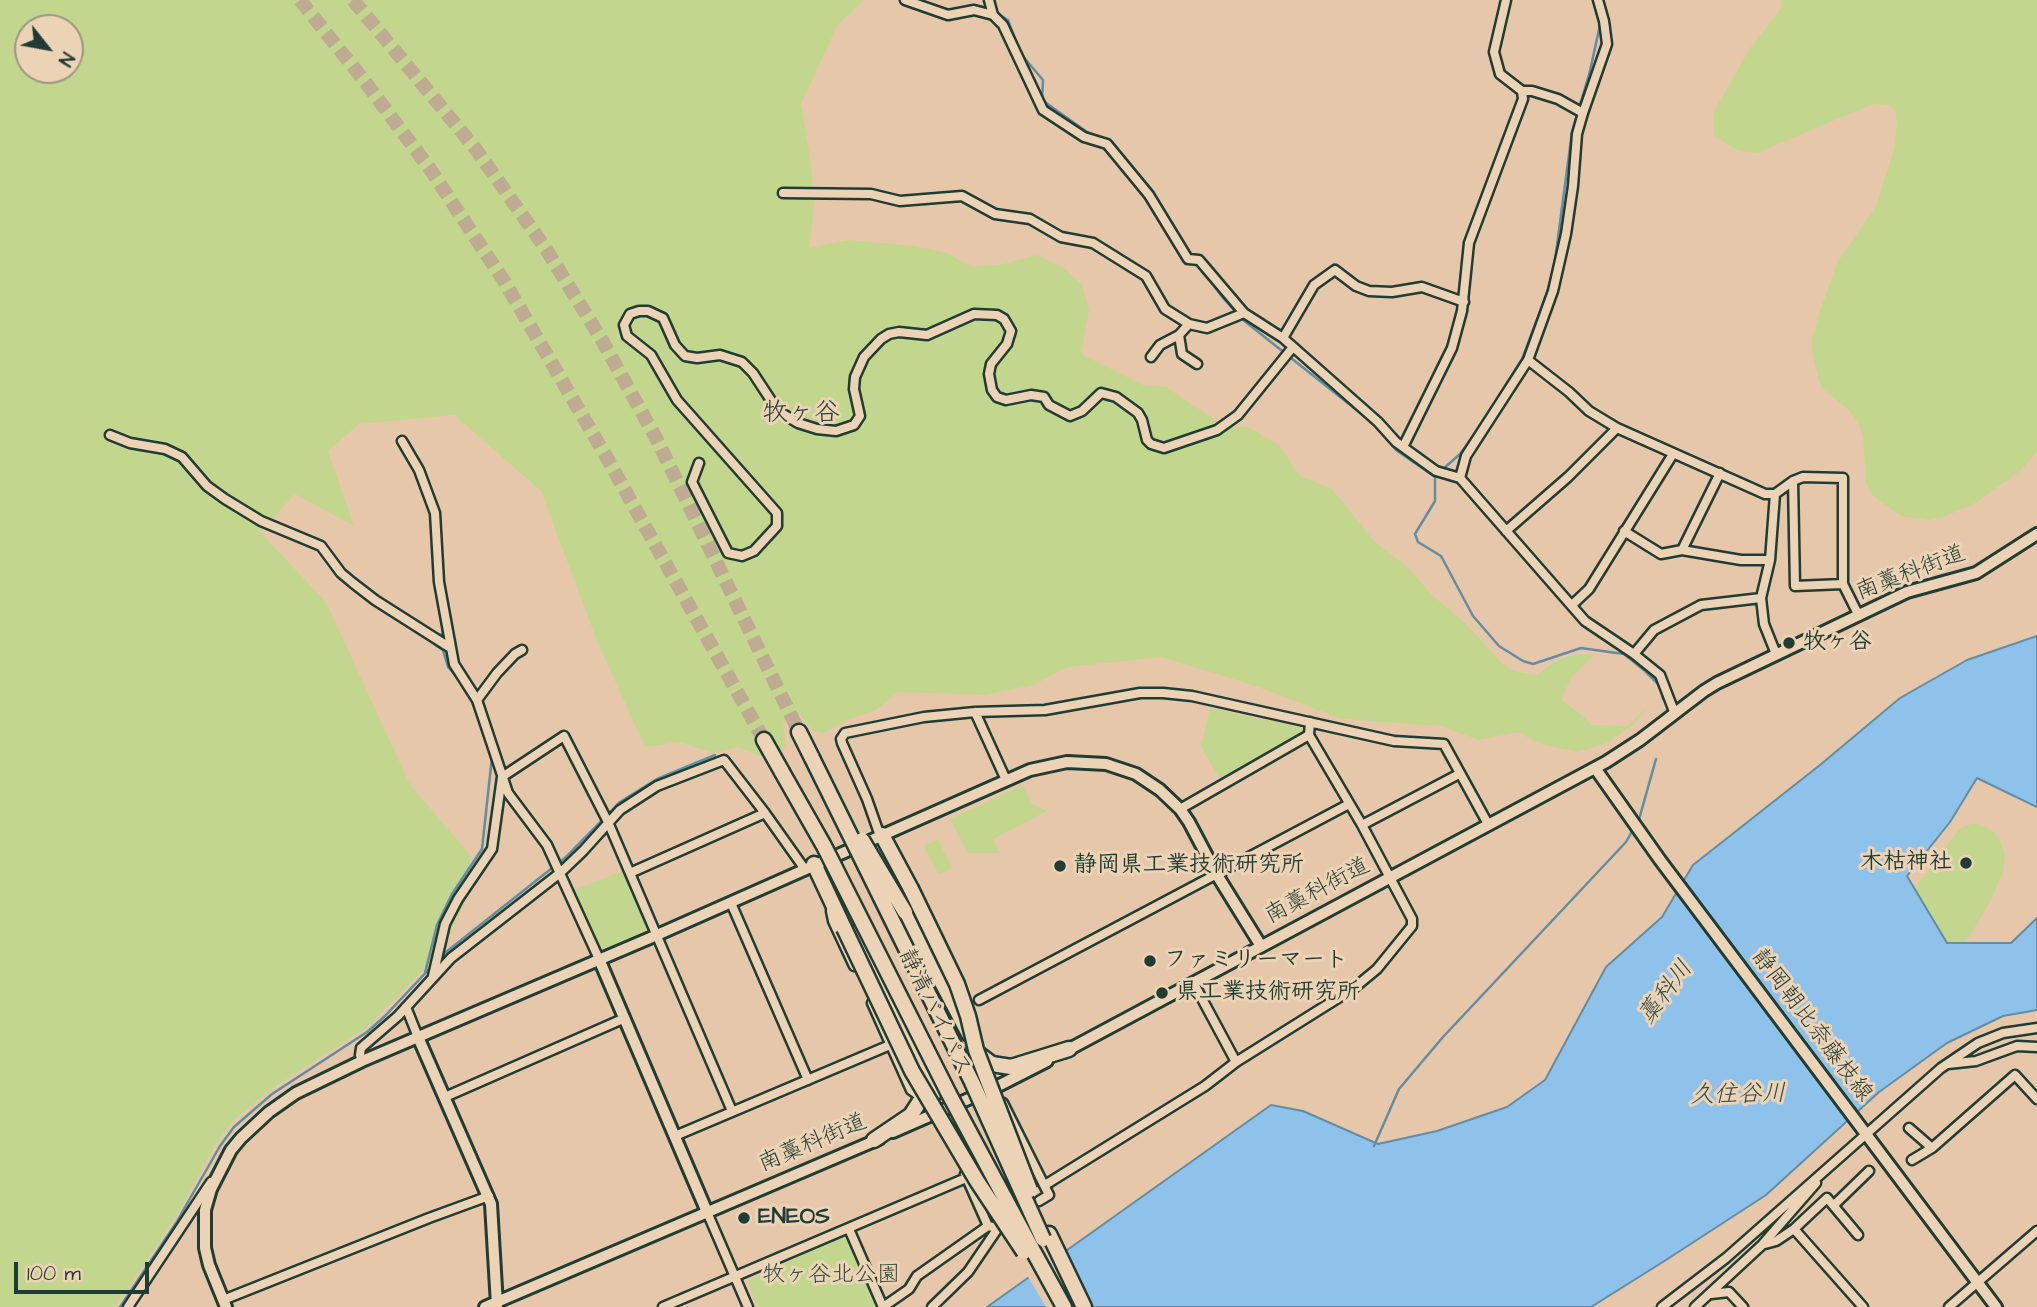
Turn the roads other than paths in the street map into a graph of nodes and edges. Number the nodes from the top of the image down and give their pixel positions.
1 (905, 0) edge
2 (989, 0) edge
3 (1506, 0) edge
4 (1598, 0) edge
5 (993, 15) junction
6 (1522, 91) junction
7 (1583, 113) junction
8 (783, 193) dead end
9 (1464, 302) junction
10 (1244, 313) junction
11 (1189, 324) junction
12 (1179, 335) junction
13 (1283, 338) junction
14 (1291, 349) junction
15 (1151, 357) dead end
16 (1528, 360) junction
17 (1198, 364) dead end
18 (1617, 428) junction
19 (110, 435) dead end
20 (402, 441) dead end
21 (1403, 447) junction
22 (1673, 454) junction
23 (699, 463) dead end
24 (1720, 473) junction
25 (1460, 478) junction
26 (1793, 481) junction
27 (1774, 494) junction
28 (1506, 531) junction
29 (1624, 531) junction
30 (2037, 534) edge
31 (1682, 550) junction
32 (1770, 560) junction
33 (1843, 584) junction
34 (1761, 598) junction
35 (1572, 604) junction
36 (1859, 616) junction
37 (449, 647) junction
38 (522, 650) dead end
39 (1634, 654) junction
40 (1776, 654) junction
41 (477, 700) junction
42 (975, 712) junction
43 (1675, 715) junction
44 (1310, 722) junction
45 (799, 732) tunnel mouth
46 (1308, 735) junction
47 (764, 740) tunnel mouth
48 (812, 758) junction
49 (1595, 768) junction
50 (782, 772) junction
51 (1459, 774) junction
52 (502, 777) junction
53 (1006, 780) junction
54 (1349, 804) junction
55 (1180, 809) junction
56 (765, 813) junction
57 (608, 822) junction
58 (1488, 824) junction
59 (1362, 825) junction
60 (881, 835) junction
61 (809, 866) junction
62 (560, 873) junction
63 (630, 873) junction
64 (1217, 875) junction
65 (1390, 877) junction
66 (731, 903) junction
67 (832, 905) junction
68 (850, 930) junction
69 (657, 935) junction
70 (1261, 946) junction
71 (599, 958) junction
72 (433, 976) junction
73 (1193, 982) junction
74 (979, 1000) dead end
75 (406, 1007) junction
76 (625, 1018) junction
77 (2037, 1028) edge
78 (418, 1037) junction
79 (890, 1045) junction
80 (2037, 1047) edge
81 (1069, 1049) junction
82 (980, 1055) junction
83 (362, 1061) junction
84 (1236, 1062) junction
85 (1947, 1064) junction
86 (924, 1076) junction
87 (808, 1080) junction
88 (996, 1087) junction
89 (445, 1097) junction
90 (922, 1098) junction
91 (2037, 1099) edge
92 (732, 1111) junction
93 (941, 1112) junction
94 (1909, 1128) dead end
95 (1865, 1132) junction
96 (675, 1136) junction
97 (874, 1140) junction
98 (1932, 1148) junction
99 (231, 1150) junction
100 (1912, 1160) dead end
101 (1869, 1171) dead end
102 (1824, 1172) junction
103 (966, 1178) junction
104 (1045, 1185) junction
105 (489, 1196) junction
106 (1040, 1201) dead end
107 (1834, 1205) junction
108 (707, 1212) junction
109 (988, 1226) junction
110 (849, 1229) junction
111 (1794, 1229) junction
112 (2037, 1231) edge
113 (1858, 1235) dead end
114 (1762, 1245) junction
115 (735, 1278) junction
116 (1978, 1282) junction
117 (1709, 1294) junction
118 (225, 1303) edge
119 (497, 1304) edge
120 (128, 1307) edge
121 (485, 1307) edge
122 (663, 1307) edge
123 (748, 1307) edge
124 (883, 1307) edge
125 (932, 1307) edge
126 (1062, 1307) edge
127 (1082, 1307) edge
128 (1662, 1307) edge
129 (1695, 1307) edge
130 (1743, 1307) edge
131 (1863, 1307) edge
132 (1949, 1307) edge
133 (1996, 1307) edge

1 - 5 street
2 - 5 street
3 - 6 street
4 - 7 street
5 - 10 street
6 - 7 street
6 - 9 street
7 - 16 street
8 - 11 street
9 - 13 street
9 - 21 street
10 - 11 street
10 - 13 street
11 - 12 street
12 - 15 street
12 - 17 street
13 - 14 street
14 - 21 street
14 - 23 street
16 - 18 street
16 - 25 street
18 - 22 street
18 - 28 street
19 - 37 street
20 - 37 street
21 - 25 street
22 - 24 street
22 - 29 street
24 - 27 street
24 - 31 street
25 - 28 street
26 - 27 street
26 - 33 street
26 - 33 street
27 - 32 street
28 - 35 street
29 - 31 street
29 - 35 street
30 - 36 main road, 南藁科街道
31 - 32 street
32 - 34 street
33 - 36 street
34 - 39 street
34 - 40 street
35 - 39 street
36 - 40 main road, 南藁科街道
37 - 41 street
38 - 41 street
39 - 43 street
40 - 43 main road, 南藁科街道
41 - 52 street
42 - 44 street
42 - 53 street
42 - 60 street
43 - 49 main road, 南藁科街道
44 - 46 street
44 - 51 street
45 - 48 highway, 静清バイパス
46 - 54 street
46 - 55 street
47 - 50 highway, 静清バイパス
48 - 82 highway, bridge
48 - 127 highway, 静清バイパス, bridge
49 - 58 main road, 南藁科街道
49 - 95 main road, 静岡朝比奈藤枝線
50 - 68 highway, bridge
50 - 126 highway, 静清バイパス, bridge
51 - 58 street
51 - 59 street
52 - 57 street
52 - 62 street
52 - 72 street
53 - 55 main road
53 - 60 main road
54 - 59 street
54 - 64 street
55 - 64 main road
56 - 57 street
56 - 61 street
56 - 63 street
57 - 62 street
57 - 63 street
58 - 65 main road, 南藁科街道
59 - 65 street
60 - 61 main road
60 - 127 highway, bridge
61 - 66 main road
61 - 67 highway
62 - 71 street
62 - 72 street
63 - 69 street
64 - 70 main road
64 - 74 street
65 - 70 main road, 南藁科街道
65 - 84 street
66 - 69 main road
66 - 87 street
67 - 68 highway
67 - 79 street
68 - 86 highway
68 - 126 highway, bridge
69 - 71 main road
69 - 92 street
70 - 73 main road, 南藁科街道
71 - 76 main road
71 - 78 main road
72 - 75 street
73 - 81 main road, 南藁科街道
73 - 84 street
75 - 78 street
75 - 83 street
76 - 89 street
76 - 96 main road
77 - 85 street
78 - 83 main road
78 - 89 main road
79 - 87 street
79 - 90 street
80 - 85 street
81 - 82 highway
81 - 88 main road, 南藁科街道
82 - 88 highway
83 - 99 main road
84 - 104 street
85 - 95 street
86 - 90 highway
86 - 93 highway
87 - 92 street
88 - 93 main road, 南藁科街道
88 - 104 street
89 - 105 main road
90 - 97 highway
91 - 98 street
92 - 96 street
93 - 97 main road, 南藁科街道
93 - 103 street
94 - 98 street
95 - 102 street
95 - 116 main road, 静岡朝比奈藤枝線
96 - 108 main road
97 - 108 main road, 南藁科街道
98 - 100 street
99 - 118 main road
99 - 120 street
101 - 107 street
102 - 114 street
102 - 128 street
103 - 109 street
103 - 110 street
104 - 106 street
105 - 118 street
105 - 119 main road
107 - 111 street
107 - 113 street
108 - 115 street
108 - 119 main road, 南藁科街道
109 - 124 street
109 - 125 street
110 - 115 street
110 - 124 street
111 - 114 street
111 - 131 street
112 - 116 street
114 - 117 street
115 - 122 street
115 - 123 street
116 - 132 street
116 - 133 main road, 静岡朝比奈藤枝線
117 - 129 street
117 - 130 street
119 - 121 main road, 南藁科街道

